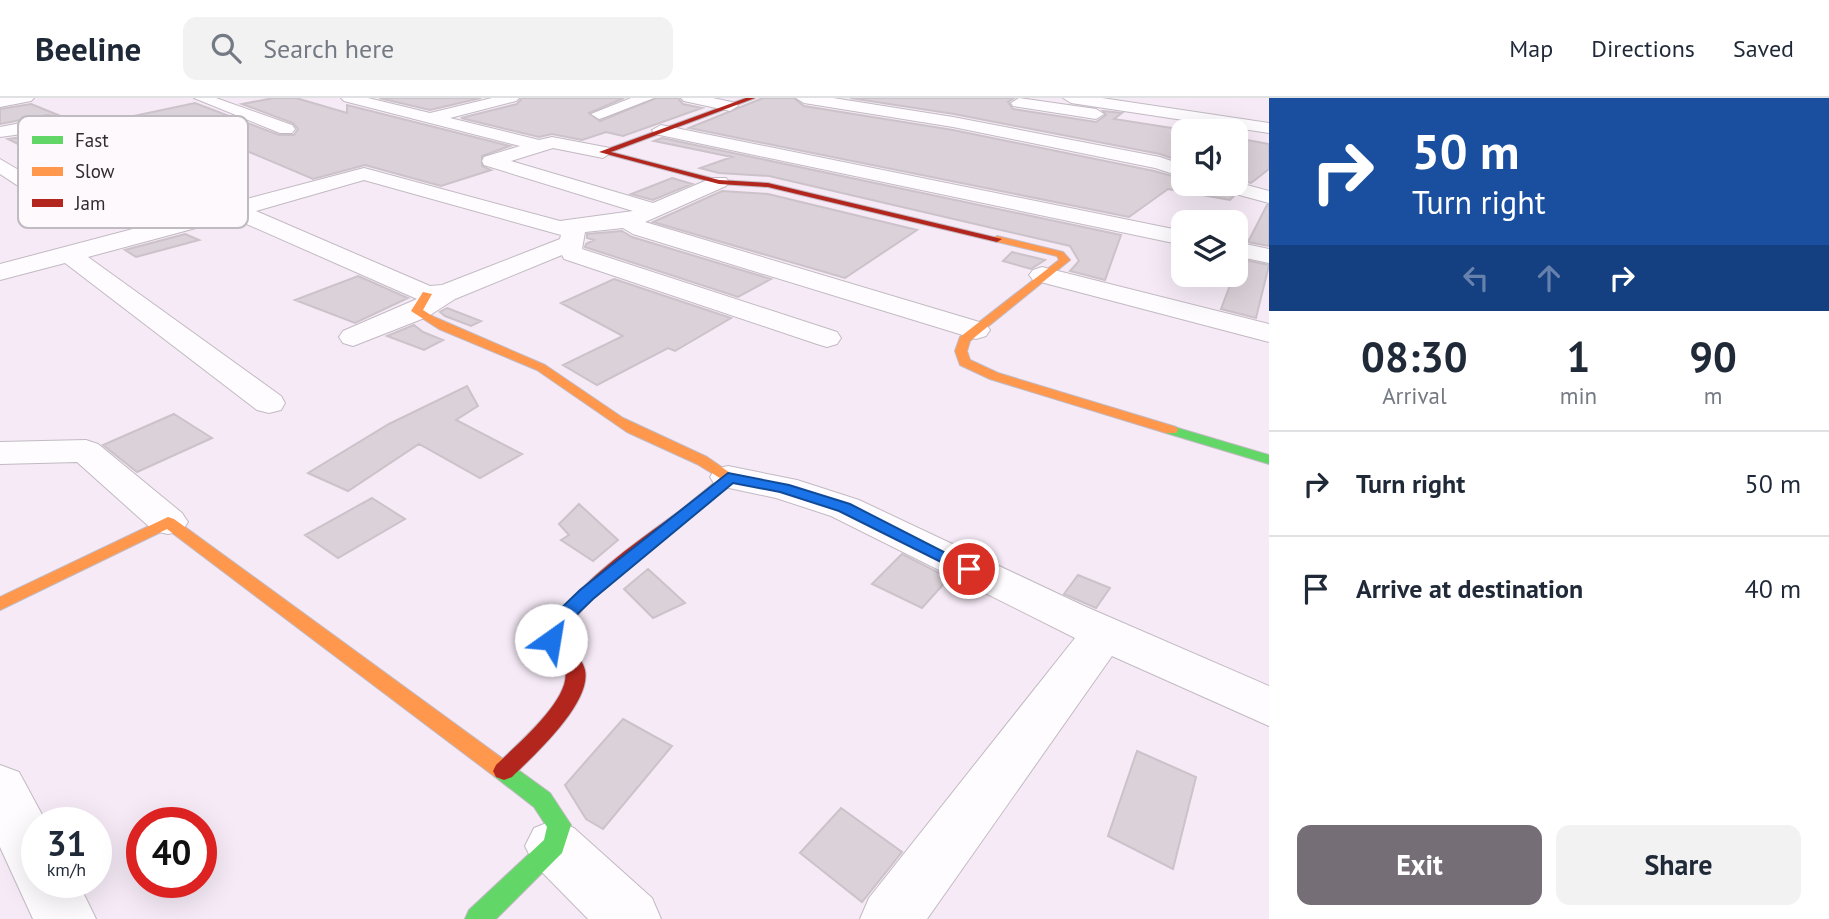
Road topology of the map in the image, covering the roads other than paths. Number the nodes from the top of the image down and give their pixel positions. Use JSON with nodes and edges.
{"nodes":[{"id":1,"x":26,"y":98,"type":"edge"},
{"id":2,"x":250,"y":98,"type":"edge"},
{"id":3,"x":349,"y":98,"type":"edge"},
{"id":4,"x":512,"y":98,"type":"edge"},
{"id":5,"x":646,"y":98,"type":"edge"},
{"id":6,"x":689,"y":98,"type":"edge"},
{"id":7,"x":752,"y":98,"type":"edge"},
{"id":8,"x":804,"y":98,"type":"edge"},
{"id":9,"x":1071,"y":98,"type":"edge"},
{"id":10,"x":210,"y":101,"type":"edge"},
{"id":11,"x":0,"y":102,"type":"edge"},
{"id":12,"x":1014,"y":104,"type":"edge"},
{"id":13,"x":730,"y":106,"type":"junction"},
{"id":14,"x":599,"y":114,"type":"dead end"},
{"id":15,"x":433,"y":118,"type":"junction"},
{"id":16,"x":1171,"y":126,"type":"edge"},
{"id":17,"x":979,"y":127,"type":"junction"},
{"id":18,"x":1269,"y":128,"type":"edge"},
{"id":19,"x":18,"y":129,"type":"edge"},
{"id":20,"x":286,"y":130,"type":"dead end"},
{"id":21,"x":661,"y":130,"type":"junction"},
{"id":22,"x":0,"y":132,"type":"edge"},
{"id":23,"x":1248,"y":139,"type":"edge"},
{"id":24,"x":1269,"y":143,"type":"edge"},
{"id":25,"x":537,"y":145,"type":"junction"},
{"id":26,"x":603,"y":152,"type":"junction"},
{"id":27,"x":0,"y":165,"type":"edge"},
{"id":28,"x":1171,"y":168,"type":"edge"},
{"id":29,"x":18,"y":177,"type":"edge"},
{"id":30,"x":719,"y":182,"type":"junction"},
{"id":31,"x":1248,"y":191,"type":"edge"},
{"id":32,"x":1269,"y":197,"type":"edge"},
{"id":33,"x":248,"y":206,"type":"edge"},
{"id":34,"x":652,"y":210,"type":"junction"},
{"id":35,"x":248,"y":216,"type":"edge"},
{"id":36,"x":627,"y":221,"type":"junction"},
{"id":37,"x":100,"y":228,"type":"edge"},
{"id":38,"x":168,"y":228,"type":"edge"},
{"id":39,"x":573,"y":236,"type":"junction"},
{"id":40,"x":1171,"y":236,"type":"edge"},
{"id":41,"x":121,"y":241,"type":"junction"},
{"id":42,"x":1248,"y":252,"type":"edge"},
{"id":43,"x":70,"y":255,"type":"junction"},
{"id":44,"x":1269,"y":256,"type":"edge"},
{"id":45,"x":0,"y":272,"type":"edge"},
{"id":46,"x":1042,"y":275,"type":"junction"},
{"id":47,"x":430,"y":299,"type":"junction"},
{"id":48,"x":976,"y":330,"type":"junction"},
{"id":49,"x":1269,"y":333,"type":"edge"},
{"id":50,"x":353,"y":337,"type":"dead end"},
{"id":51,"x":827,"y":338,"type":"dead end"},
{"id":52,"x":269,"y":402,"type":"dead end"},
{"id":53,"x":0,"y":453,"type":"edge"},
{"id":54,"x":1269,"y":460,"type":"edge"},
{"id":55,"x":728,"y":477,"type":"junction"},
{"id":56,"x":168,"y":522,"type":"junction"},
{"id":57,"x":0,"y":604,"type":"edge"},
{"id":58,"x":1104,"y":633,"type":"junction"},
{"id":59,"x":1269,"y":707,"type":"edge"},
{"id":60,"x":504,"y":771,"type":"junction"},
{"id":61,"x":0,"y":788,"type":"edge"},
{"id":62,"x":21,"y":831,"type":"edge"},
{"id":63,"x":554,"y":846,"type":"junction"},
{"id":64,"x":54,"y":898,"type":"edge"},
{"id":65,"x":65,"y":919,"type":"edge"},
{"id":66,"x":478,"y":919,"type":"edge"},
{"id":67,"x":630,"y":919,"type":"edge"},
{"id":68,"x":891,"y":919,"type":"edge"}],
"edges":[{"from":1,"to":11,"type":"street"},
{"from":2,"to":10,"type":"street"},
{"from":3,"to":15,"type":"street"},
{"from":4,"to":15,"type":"street"},
{"from":5,"to":14,"type":"street"},
{"from":6,"to":13,"type":"street"},
{"from":7,"to":13,"type":"street"},
{"from":8,"to":17,"type":"street"},
{"from":9,"to":18,"type":"street"},
{"from":10,"to":20,"type":"street"},
{"from":12,"to":16,"type":"street"},
{"from":12,"to":17,"type":"street"},
{"from":13,"to":21,"type":"street"},
{"from":15,"to":25,"type":"street"},
{"from":17,"to":28,"type":"street"},
{"from":19,"to":22,"type":"street"},
{"from":21,"to":26,"type":"street"},
{"from":21,"to":40,"type":"street"},
{"from":23,"to":24,"type":"street"},
{"from":25,"to":26,"type":"street"},
{"from":25,"to":34,"type":"street"},
{"from":26,"to":30,"type":"street"},
{"from":27,"to":29,"type":"street"},
{"from":30,"to":34,"type":"street"},
{"from":30,"to":46,"type":"street"},
{"from":31,"to":32,"type":"street"},
{"from":33,"to":39,"type":"street"},
{"from":34,"to":36,"type":"street"},
{"from":35,"to":47,"type":"street"},
{"from":36,"to":39,"type":"street"},
{"from":36,"to":48,"type":"street"},
{"from":37,"to":41,"type":"street"},
{"from":38,"to":41,"type":"street"},
{"from":39,"to":47,"type":"street"},
{"from":39,"to":51,"type":"street"},
{"from":41,"to":43,"type":"street"},
{"from":42,"to":44,"type":"street"},
{"from":43,"to":45,"type":"street"},
{"from":43,"to":52,"type":"street"},
{"from":46,"to":48,"type":"street"},
{"from":46,"to":49,"type":"street"},
{"from":47,"to":50,"type":"street"},
{"from":47,"to":55,"type":"street"},
{"from":48,"to":54,"type":"street"},
{"from":53,"to":56,"type":"street"},
{"from":55,"to":58,"type":"street"},
{"from":55,"to":60,"type":"street"},
{"from":56,"to":57,"type":"street"},
{"from":56,"to":60,"type":"street"},
{"from":58,"to":59,"type":"street"},
{"from":58,"to":68,"type":"street"},
{"from":60,"to":63,"type":"street"},
{"from":61,"to":62,"type":"street"},
{"from":63,"to":66,"type":"street"},
{"from":63,"to":67,"type":"street"},
{"from":64,"to":65,"type":"street"}]}
